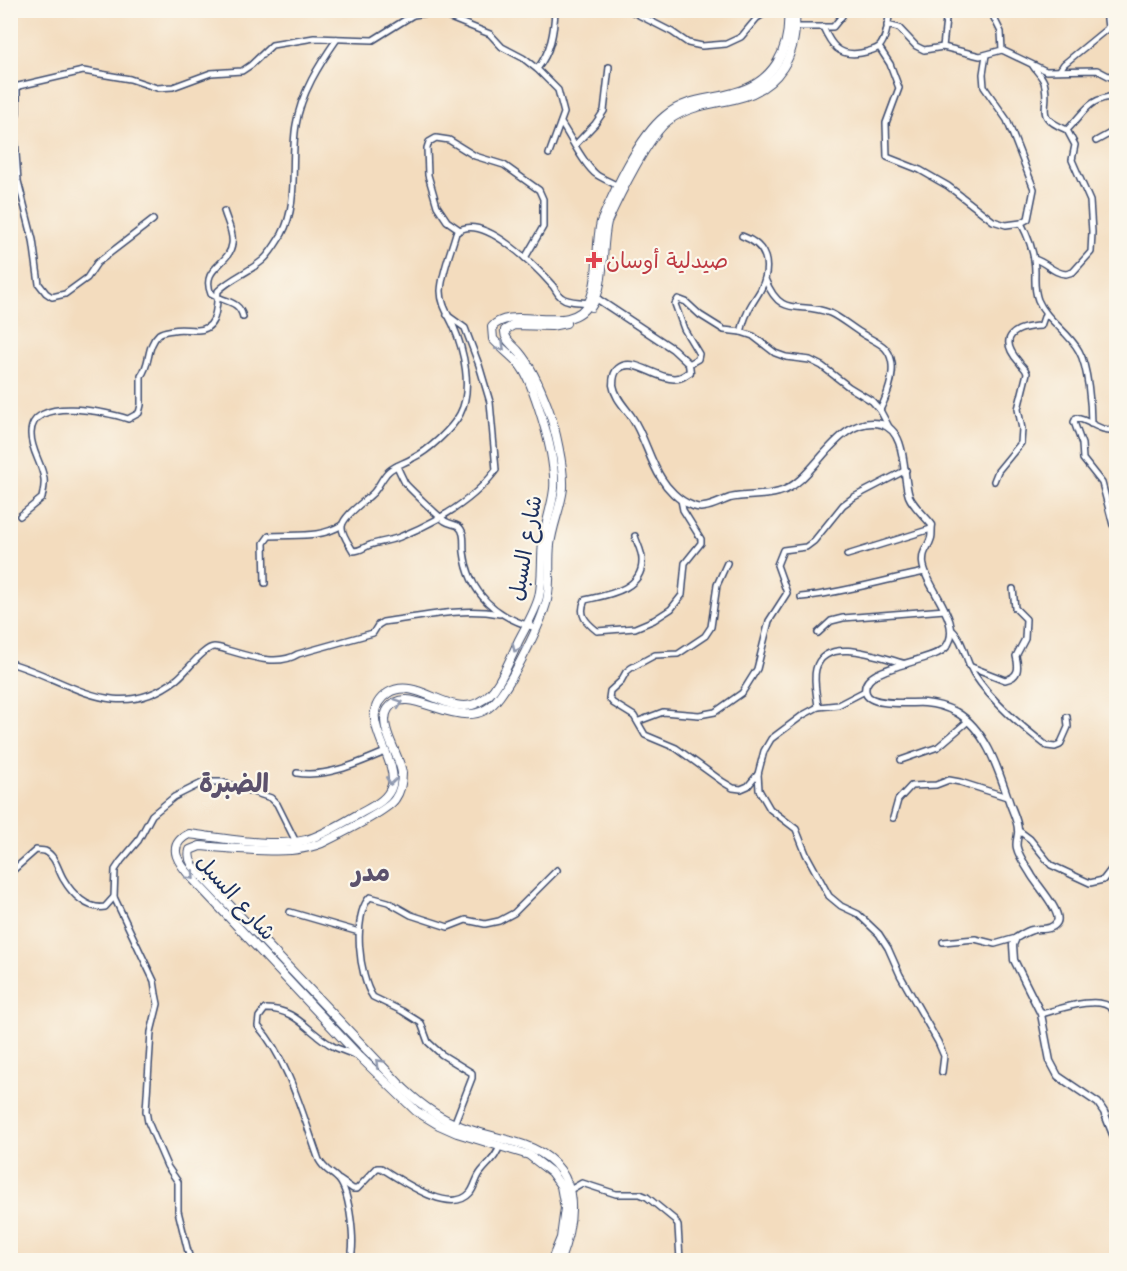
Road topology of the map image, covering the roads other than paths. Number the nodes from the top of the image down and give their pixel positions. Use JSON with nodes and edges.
{"nodes":[{"id":1,"x":555,"y":10,"type":"edge"},
{"id":2,"x":629,"y":10,"type":"edge"},
{"id":3,"x":843,"y":10,"type":"edge"},
{"id":4,"x":890,"y":10,"type":"edge"},
{"id":5,"x":947,"y":10,"type":"edge"},
{"id":6,"x":990,"y":10,"type":"edge"},
{"id":7,"x":1106,"y":10,"type":"edge"},
{"id":8,"x":441,"y":11,"type":"edge"},
{"id":9,"x":791,"y":11,"type":"edge"},
{"id":10,"x":414,"y":13,"type":"edge"},
{"id":11,"x":887,"y":25,"type":"junction"},
{"id":12,"x":796,"y":27,"type":"junction"},
{"id":13,"x":823,"y":27,"type":"junction"},
{"id":14,"x":1116,"y":27,"type":"edge"},
{"id":15,"x":1108,"y":28,"type":"junction"},
{"id":16,"x":337,"y":39,"type":"junction"},
{"id":17,"x":879,"y":47,"type":"junction"},
{"id":18,"x":943,"y":47,"type":"junction"},
{"id":19,"x":1002,"y":50,"type":"junction"},
{"id":20,"x":987,"y":55,"type":"junction"},
{"id":21,"x":1033,"y":66,"type":"junction"},
{"id":22,"x":609,"y":67,"type":"dead end"},
{"id":23,"x":537,"y":69,"type":"junction"},
{"id":24,"x":1060,"y":70,"type":"junction"},
{"id":25,"x":1116,"y":80,"type":"edge"},
{"id":26,"x":14,"y":87,"type":"edge"},
{"id":27,"x":1116,"y":96,"type":"edge"},
{"id":28,"x":561,"y":123,"type":"junction"},
{"id":29,"x":1067,"y":130,"type":"junction"},
{"id":30,"x":1116,"y":130,"type":"edge"},
{"id":31,"x":1096,"y":141,"type":"dead end"},
{"id":32,"x":576,"y":144,"type":"junction"},
{"id":33,"x":549,"y":154,"type":"dead end"},
{"id":34,"x":618,"y":186,"type":"junction"},
{"id":35,"x":224,"y":211,"type":"dead end"},
{"id":36,"x":153,"y":220,"type":"dead end"},
{"id":37,"x":1021,"y":223,"type":"junction"},
{"id":38,"x":460,"y":230,"type":"junction"},
{"id":39,"x":742,"y":236,"type":"dead end"},
{"id":40,"x":525,"y":258,"type":"junction"},
{"id":41,"x":1034,"y":259,"type":"junction"},
{"id":42,"x":765,"y":279,"type":"junction"},
{"id":43,"x":217,"y":297,"type":"junction"},
{"id":44,"x":593,"y":302,"type":"junction"},
{"id":45,"x":1045,"y":314,"type":"junction"},
{"id":46,"x":447,"y":315,"type":"junction"},
{"id":47,"x":243,"y":317,"type":"dead end"},
{"id":48,"x":741,"y":332,"type":"junction"},
{"id":49,"x":689,"y":364,"type":"junction"},
{"id":50,"x":880,"y":410,"type":"junction"},
{"id":51,"x":1091,"y":424,"type":"junction"},
{"id":52,"x":889,"y":427,"type":"junction"},
{"id":53,"x":1116,"y":430,"type":"edge"},
{"id":54,"x":397,"y":466,"type":"junction"},
{"id":55,"x":906,"y":470,"type":"junction"},
{"id":56,"x":994,"y":481,"type":"dead end"},
{"id":57,"x":681,"y":500,"type":"junction"},
{"id":58,"x":20,"y":516,"type":"dead end"},
{"id":59,"x":440,"y":516,"type":"junction"},
{"id":60,"x":342,"y":525,"type":"junction"},
{"id":61,"x":1116,"y":526,"type":"edge"},
{"id":62,"x":931,"y":529,"type":"junction"},
{"id":63,"x":635,"y":536,"type":"dead end"},
{"id":64,"x":847,"y":555,"type":"dead end"},
{"id":65,"x":727,"y":563,"type":"dead end"},
{"id":66,"x":925,"y":572,"type":"junction"},
{"id":67,"x":265,"y":583,"type":"dead end"},
{"id":68,"x":1013,"y":589,"type":"dead end"},
{"id":69,"x":801,"y":597,"type":"dead end"},
{"id":70,"x":945,"y":610,"type":"junction"},
{"id":71,"x":500,"y":614,"type":"junction"},
{"id":72,"x":526,"y":626,"type":"junction"},
{"id":73,"x":536,"y":628,"type":"junction"},
{"id":74,"x":951,"y":629,"type":"junction"},
{"id":75,"x":818,"y":633,"type":"dead end"},
{"id":76,"x":10,"y":663,"type":"edge"},
{"id":77,"x":906,"y":664,"type":"junction"},
{"id":78,"x":969,"y":666,"type":"junction"},
{"id":79,"x":865,"y":691,"type":"junction"},
{"id":80,"x":818,"y":707,"type":"junction"},
{"id":81,"x":1067,"y":717,"type":"dead end"},
{"id":82,"x":639,"y":721,"type":"junction"},
{"id":83,"x":967,"y":722,"type":"junction"},
{"id":84,"x":385,"y":752,"type":"junction"},
{"id":85,"x":901,"y":760,"type":"dead end"},
{"id":86,"x":297,"y":773,"type":"dead end"},
{"id":87,"x":758,"y":774,"type":"junction"},
{"id":88,"x":1008,"y":797,"type":"junction"},
{"id":89,"x":893,"y":818,"type":"dead end"},
{"id":90,"x":1018,"y":830,"type":"junction"},
{"id":91,"x":297,"y":845,"type":"junction"},
{"id":92,"x":1116,"y":863,"type":"edge"},
{"id":93,"x":556,"y":870,"type":"dead end"},
{"id":94,"x":10,"y":873,"type":"edge"},
{"id":95,"x":114,"y":897,"type":"junction"},
{"id":96,"x":290,"y":912,"type":"dead end"},
{"id":97,"x":359,"y":932,"type":"junction"},
{"id":98,"x":1016,"y":938,"type":"junction"},
{"id":99,"x":943,"y":942,"type":"dead end"},
{"id":100,"x":1041,"y":1014,"type":"junction"},
{"id":101,"x":1116,"y":1018,"type":"edge"},
{"id":102,"x":359,"y":1056,"type":"junction"},
{"id":103,"x":942,"y":1072,"type":"dead end"},
{"id":104,"x":453,"y":1128,"type":"junction"},
{"id":105,"x":1116,"y":1142,"type":"edge"},
{"id":106,"x":500,"y":1145,"type":"junction"},
{"id":107,"x":339,"y":1180,"type":"junction"},
{"id":108,"x":570,"y":1190,"type":"junction"},
{"id":109,"x":190,"y":1260,"type":"edge"},
{"id":110,"x":350,"y":1260,"type":"edge"},
{"id":111,"x":552,"y":1260,"type":"edge"},
{"id":112,"x":560,"y":1260,"type":"edge"},
{"id":113,"x":680,"y":1260,"type":"edge"}],
"edges":[{"from":1,"to":23,"type":"street"},
{"from":2,"to":9,"type":"street"},
{"from":3,"to":13,"type":"street"},
{"from":4,"to":11,"type":"street"},
{"from":5,"to":18,"type":"street"},
{"from":6,"to":19,"type":"street"},
{"from":7,"to":15,"type":"street"},
{"from":8,"to":10,"type":"street"},
{"from":8,"to":23,"type":"street"},
{"from":9,"to":12,"type":"main road"},
{"from":9,"to":34,"type":"main road"},
{"from":10,"to":16,"type":"street"},
{"from":11,"to":17,"type":"street"},
{"from":11,"to":18,"type":"street"},
{"from":12,"to":13,"type":"street"},
{"from":12,"to":44,"type":"main road"},
{"from":13,"to":17,"type":"street"},
{"from":14,"to":15,"type":"street"},
{"from":15,"to":24,"type":"street"},
{"from":16,"to":26,"type":"street"},
{"from":16,"to":43,"type":"street"},
{"from":17,"to":37,"type":"street"},
{"from":18,"to":20,"type":"street"},
{"from":19,"to":20,"type":"street"},
{"from":19,"to":21,"type":"street"},
{"from":20,"to":37,"type":"street"},
{"from":21,"to":24,"type":"street"},
{"from":21,"to":29,"type":"street"},
{"from":22,"to":32,"type":"street"},
{"from":23,"to":28,"type":"street"},
{"from":24,"to":25,"type":"street"},
{"from":26,"to":36,"type":"street"},
{"from":27,"to":29,"type":"street"},
{"from":28,"to":32,"type":"street"},
{"from":28,"to":33,"type":"street"},
{"from":29,"to":41,"type":"street"},
{"from":30,"to":31,"type":"street"},
{"from":32,"to":34,"type":"street"},
{"from":34,"to":44,"type":"main road"},
{"from":35,"to":43,"type":"street"},
{"from":37,"to":41,"type":"street"},
{"from":38,"to":40,"type":"street"},
{"from":38,"to":40,"type":"street"},
{"from":38,"to":46,"type":"street"},
{"from":39,"to":42,"type":"street"},
{"from":40,"to":44,"type":"street"},
{"from":41,"to":45,"type":"street"},
{"from":42,"to":48,"type":"street"},
{"from":42,"to":50,"type":"street"},
{"from":43,"to":47,"type":"street"},
{"from":43,"to":58,"type":"street"},
{"from":44,"to":49,"type":"street"},
{"from":44,"to":72,"type":"main road","name":"شارع السبل","one_way":true},
{"from":44,"to":73,"type":"main road","name":"شارع السبل"},
{"from":45,"to":51,"type":"street"},
{"from":45,"to":56,"type":"street"},
{"from":46,"to":54,"type":"street"},
{"from":46,"to":59,"type":"street"},
{"from":48,"to":49,"type":"street"},
{"from":48,"to":50,"type":"street"},
{"from":49,"to":57,"type":"street"},
{"from":50,"to":52,"type":"street"},
{"from":51,"to":53,"type":"street"},
{"from":51,"to":61,"type":"street"},
{"from":52,"to":55,"type":"street"},
{"from":52,"to":57,"type":"street"},
{"from":54,"to":59,"type":"street"},
{"from":54,"to":60,"type":"street"},
{"from":55,"to":62,"type":"street"},
{"from":55,"to":82,"type":"street"},
{"from":57,"to":63,"type":"street"},
{"from":59,"to":60,"type":"street"},
{"from":59,"to":71,"type":"street"},
{"from":60,"to":67,"type":"street"},
{"from":62,"to":64,"type":"street"},
{"from":62,"to":66,"type":"street"},
{"from":65,"to":82,"type":"street"},
{"from":66,"to":69,"type":"street"},
{"from":66,"to":70,"type":"street"},
{"from":68,"to":78,"type":"street"},
{"from":70,"to":74,"type":"street"},
{"from":70,"to":75,"type":"street"},
{"from":71,"to":72,"type":"street"},
{"from":71,"to":76,"type":"street"},
{"from":72,"to":73,"type":"street"},
{"from":72,"to":84,"type":"main road","name":"شارع السبل","one_way":true},
{"from":91,"to":73,"type":"main road","name":"شارع السبل","one_way":true},
{"from":74,"to":77,"type":"street"},
{"from":74,"to":78,"type":"street"},
{"from":77,"to":79,"type":"street"},
{"from":77,"to":80,"type":"street"},
{"from":78,"to":81,"type":"street"},
{"from":79,"to":80,"type":"street"},
{"from":79,"to":83,"type":"street"},
{"from":80,"to":87,"type":"street"},
{"from":82,"to":87,"type":"street"},
{"from":83,"to":85,"type":"street"},
{"from":83,"to":88,"type":"street"},
{"from":84,"to":86,"type":"street"},
{"from":84,"to":91,"type":"main road","name":"شارع السبل","one_way":true},
{"from":87,"to":103,"type":"street"},
{"from":88,"to":89,"type":"street"},
{"from":88,"to":90,"type":"street"},
{"from":90,"to":92,"type":"street"},
{"from":90,"to":98,"type":"street"},
{"from":91,"to":95,"type":"street"},
{"from":91,"to":102,"type":"main road","name":"شارع السبل","one_way":true},
{"from":104,"to":91,"type":"main road","name":"شارع السبل","one_way":true},
{"from":93,"to":97,"type":"street"},
{"from":94,"to":95,"type":"street"},
{"from":95,"to":109,"type":"street"},
{"from":96,"to":97,"type":"street"},
{"from":97,"to":104,"type":"street"},
{"from":98,"to":99,"type":"street"},
{"from":98,"to":100,"type":"street"},
{"from":100,"to":101,"type":"street"},
{"from":100,"to":105,"type":"street"},
{"from":102,"to":104,"type":"main road","name":"شارع السبل"},
{"from":102,"to":107,"type":"street"},
{"from":104,"to":106,"type":"main road","name":"شارع السبل"},
{"from":104,"to":108,"type":"main road","name":"شارع السبل"},
{"from":106,"to":107,"type":"street"},
{"from":106,"to":111,"type":"main road","name":"شارع السبل"},
{"from":107,"to":110,"type":"street"},
{"from":108,"to":112,"type":"main road","name":"شارع السبل"},
{"from":108,"to":113,"type":"street"}]}
